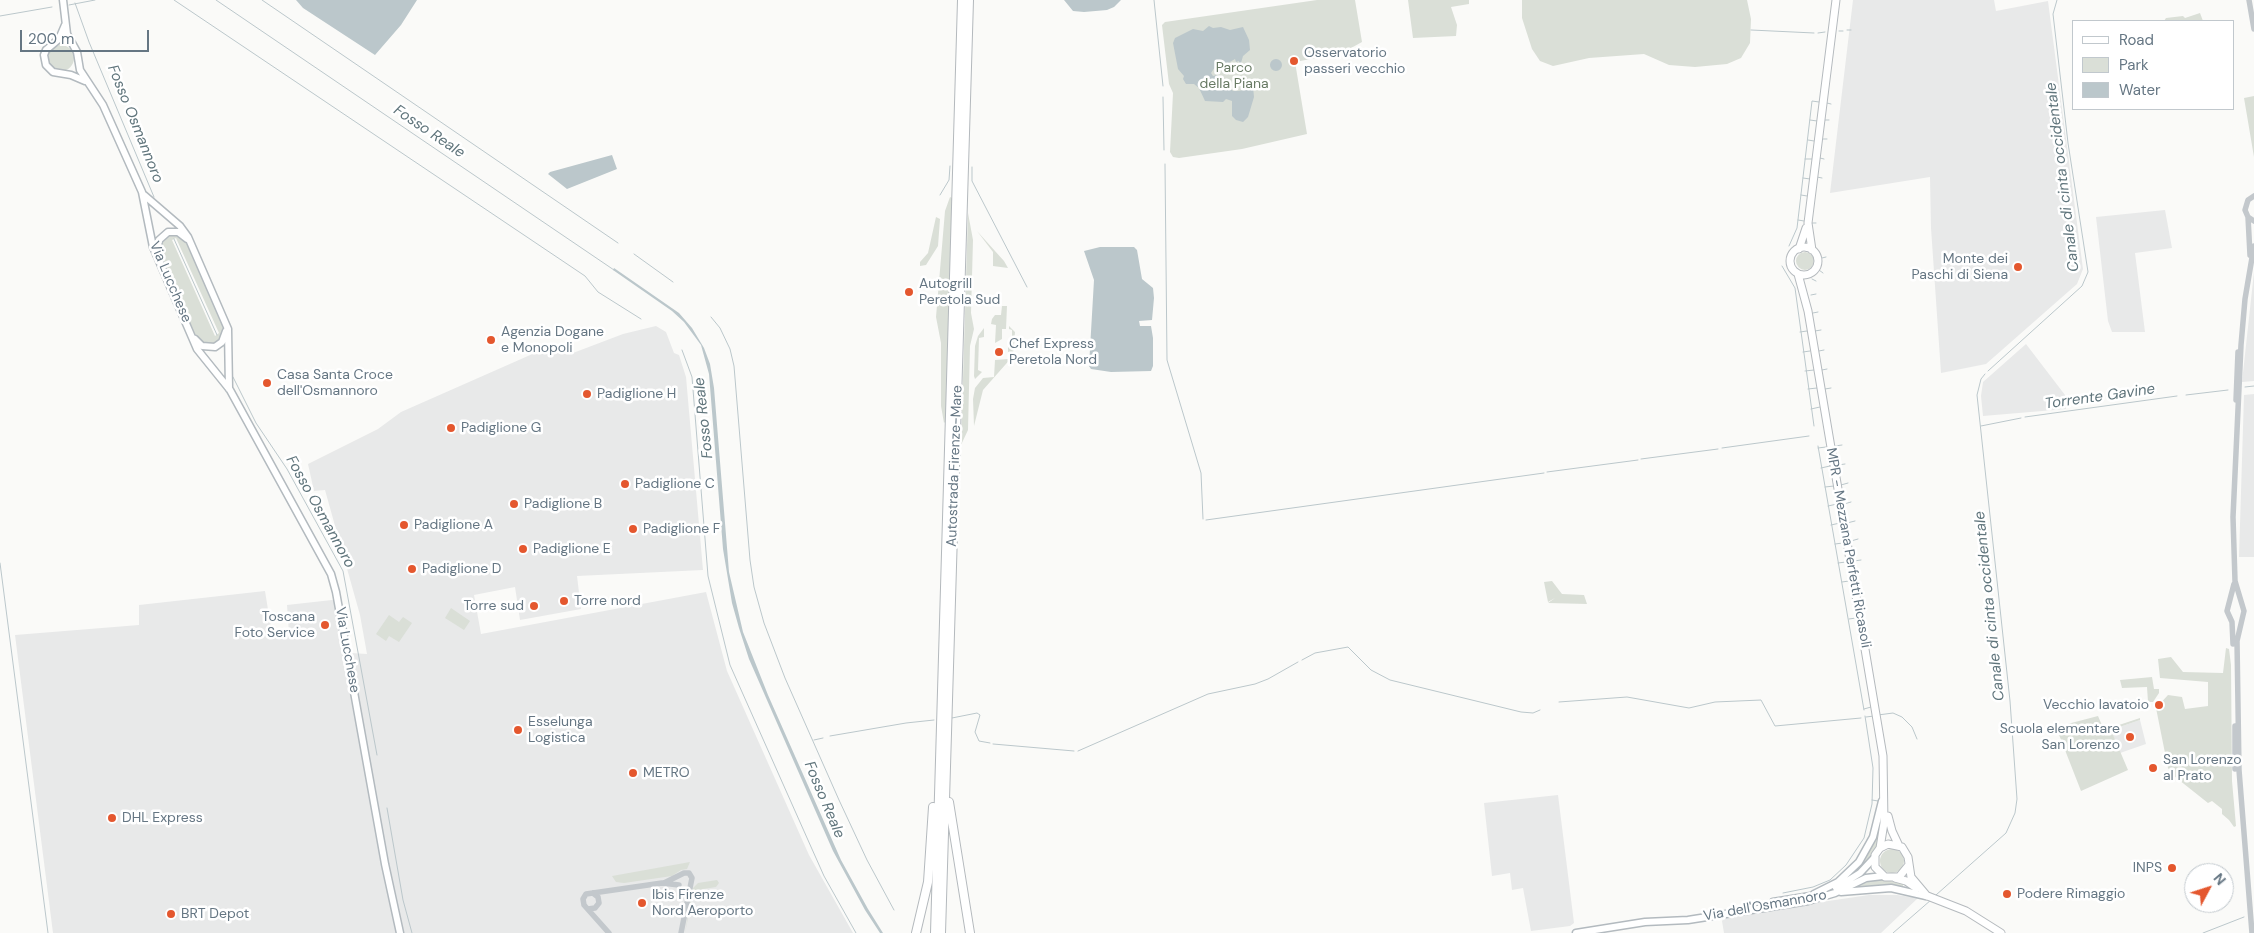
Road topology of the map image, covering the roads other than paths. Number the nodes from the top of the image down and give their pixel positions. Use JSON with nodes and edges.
{"nodes":[{"id":1,"x":63,"y":0,"type":"edge"},
{"id":2,"x":962,"y":0,"type":"edge"},
{"id":3,"x":969,"y":0,"type":"edge"},
{"id":4,"x":1836,"y":0,"type":"edge"},
{"id":5,"x":2249,"y":0,"type":"edge"},
{"id":6,"x":66,"y":22,"type":"junction"},
{"id":7,"x":2254,"y":29,"type":"edge"},
{"id":8,"x":57,"y":41,"type":"junction"},
{"id":9,"x":72,"y":44,"type":"junction"},
{"id":10,"x":77,"y":61,"type":"junction"},
{"id":11,"x":64,"y":74,"type":"junction"},
{"id":12,"x":90,"y":86,"type":"junction"},
{"id":13,"x":142,"y":192,"type":"junction"},
{"id":14,"x":2254,"y":196,"type":"edge"},
{"id":15,"x":2248,"y":217,"type":"junction"},
{"id":16,"x":2254,"y":221,"type":"edge"},
{"id":17,"x":1808,"y":223,"type":"junction"},
{"id":18,"x":2254,"y":246,"type":"edge"},
{"id":19,"x":193,"y":248,"type":"junction"},
{"id":20,"x":1799,"y":249,"type":"junction"},
{"id":21,"x":1812,"y":250,"type":"junction"},
{"id":22,"x":159,"y":260,"type":"junction"},
{"id":23,"x":2250,"y":262,"type":"junction"},
{"id":24,"x":1812,"y":272,"type":"junction"},
{"id":25,"x":1798,"y":274,"type":"junction"},
{"id":26,"x":1806,"y":301,"type":"junction"},
{"id":27,"x":225,"y":322,"type":"junction"},
{"id":28,"x":189,"y":329,"type":"junction"},
{"id":29,"x":230,"y":390,"type":"junction"},
{"id":30,"x":2235,"y":581,"type":"junction"},
{"id":31,"x":2230,"y":605,"type":"junction"},
{"id":32,"x":2240,"y":605,"type":"junction"},
{"id":33,"x":2242,"y":616,"type":"junction"},
{"id":34,"x":2229,"y":617,"type":"junction"},
{"id":35,"x":944,"y":713,"type":"junction"},
{"id":36,"x":1885,"y":792,"type":"junction"},
{"id":37,"x":1899,"y":846,"type":"junction"},
{"id":38,"x":1880,"y":848,"type":"junction"},
{"id":39,"x":1874,"y":858,"type":"junction"},
{"id":40,"x":1908,"y":866,"type":"junction"},
{"id":41,"x":680,"y":875,"type":"junction"},
{"id":42,"x":1883,"y":876,"type":"junction"},
{"id":43,"x":1894,"y":878,"type":"junction"},
{"id":44,"x":662,"y":883,"type":"junction"},
{"id":45,"x":680,"y":885,"type":"junction"},
{"id":46,"x":690,"y":886,"type":"junction"},
{"id":47,"x":621,"y":889,"type":"junction"},
{"id":48,"x":593,"y":893,"type":"junction"},
{"id":49,"x":1835,"y":893,"type":"junction"},
{"id":50,"x":1927,"y":896,"type":"junction"},
{"id":51,"x":1796,"y":898,"type":"junction"},
{"id":52,"x":599,"y":902,"type":"junction"},
{"id":53,"x":2248,"y":903,"type":"junction"},
{"id":54,"x":586,"y":908,"type":"junction"},
{"id":55,"x":1674,"y":920,"type":"junction"},
{"id":56,"x":1659,"y":922,"type":"junction"},
{"id":57,"x":400,"y":933,"type":"edge"},
{"id":58,"x":609,"y":933,"type":"edge"},
{"id":59,"x":681,"y":933,"type":"edge"},
{"id":60,"x":916,"y":933,"type":"edge"},
{"id":61,"x":934,"y":933,"type":"edge"},
{"id":62,"x":941,"y":933,"type":"edge"},
{"id":63,"x":970,"y":933,"type":"edge"},
{"id":64,"x":1577,"y":933,"type":"edge"},
{"id":65,"x":1593,"y":933,"type":"edge"},
{"id":66,"x":2001,"y":933,"type":"edge"},
{"id":67,"x":2250,"y":933,"type":"edge"}],
"edges":[{"from":1,"to":6,"type":"main road","name":"Via Lucchese"},
{"from":2,"to":35,"type":"highway","name":"Autostrada Firenze-Mare"},
{"from":3,"to":35,"type":"highway","name":"Autostrada Firenze-Mare"},
{"from":4,"to":17,"type":"main road"},
{"from":5,"to":7,"type":"street"},
{"from":6,"to":8,"type":"main road"},
{"from":6,"to":9,"type":"main road","name":"Via Lucchese"},
{"from":8,"to":9,"type":"main road"},
{"from":8,"to":11,"type":"main road"},
{"from":9,"to":10,"type":"main road","name":"Via Lucchese"},
{"from":10,"to":11,"type":"main road"},
{"from":10,"to":12,"type":"main road","name":"Via Lucchese"},
{"from":11,"to":12,"type":"main road"},
{"from":12,"to":13,"type":"main road","name":"Via Lucchese"},
{"from":13,"to":19,"type":"main road","name":"Via Lucchese"},
{"from":13,"to":22,"type":"main road","name":"Via Lucchese"},
{"from":14,"to":15,"type":"street"},
{"from":15,"to":16,"type":"street"},
{"from":15,"to":23,"type":"street"},
{"from":17,"to":20,"type":"main road"},
{"from":17,"to":21,"type":"main road"},
{"from":18,"to":23,"type":"street"},
{"from":19,"to":22,"type":"main road"},
{"from":19,"to":27,"type":"main road","name":"Via Lucchese"},
{"from":20,"to":21,"type":"main road"},
{"from":20,"to":25,"type":"main road"},
{"from":21,"to":24,"type":"main road"},
{"from":22,"to":28,"type":"main road","name":"Via Lucchese"},
{"from":23,"to":30,"type":"street"},
{"from":24,"to":25,"type":"main road"},
{"from":24,"to":26,"type":"main road","name":"MPR - Mezzana Perfetti Ricasoli"},
{"from":25,"to":26,"type":"main road","name":"MPR - Mezzana Perfetti Ricasoli"},
{"from":26,"to":36,"type":"main road","name":"MPR - Mezzana Perfetti Ricasoli"},
{"from":27,"to":28,"type":"main road"},
{"from":27,"to":29,"type":"main road","name":"Via Lucchese"},
{"from":28,"to":29,"type":"main road","name":"Via Lucchese"},
{"from":29,"to":57,"type":"main road","name":"Via Lucchese"},
{"from":30,"to":31,"type":"street"},
{"from":30,"to":32,"type":"street"},
{"from":31,"to":32,"type":"street"},
{"from":31,"to":34,"type":"street"},
{"from":32,"to":33,"type":"street"},
{"from":33,"to":34,"type":"street"},
{"from":33,"to":53,"type":"street"},
{"from":34,"to":53,"type":"street"},
{"from":35,"to":60,"type":"highway"},
{"from":35,"to":61,"type":"highway","name":"Autostrada Firenze-Mare"},
{"from":35,"to":62,"type":"highway","name":"Autostrada Firenze-Mare"},
{"from":35,"to":63,"type":"highway"},
{"from":36,"to":37,"type":"main road","name":"MPR - Mezzana Perfetti Ricasoli"},
{"from":36,"to":38,"type":"main road","name":"MPR - Mezzana Perfetti Ricasoli"},
{"from":36,"to":51,"type":"main road"},
{"from":37,"to":38,"type":"main road"},
{"from":37,"to":40,"type":"main road"},
{"from":38,"to":39,"type":"main road","name":"Via dell'Osmannoro"},
{"from":39,"to":42,"type":"main road"},
{"from":39,"to":51,"type":"main road","name":"Via dell'Osmannoro"},
{"from":40,"to":43,"type":"main road"},
{"from":40,"to":50,"type":"main road"},
{"from":41,"to":44,"type":"street"},
{"from":41,"to":45,"type":"street"},
{"from":41,"to":46,"type":"street"},
{"from":42,"to":43,"type":"main road","name":"Via dell'Osmannoro"},
{"from":42,"to":49,"type":"main road","name":"Via dell'Osmannoro"},
{"from":43,"to":50,"type":"main road","name":"Via dell'Osmannoro"},
{"from":44,"to":45,"type":"street"},
{"from":44,"to":47,"type":"street"},
{"from":45,"to":46,"type":"street"},
{"from":46,"to":59,"type":"street"},
{"from":47,"to":48,"type":"street"},
{"from":47,"to":52,"type":"street"},
{"from":48,"to":52,"type":"street"},
{"from":48,"to":54,"type":"street"},
{"from":49,"to":50,"type":"main road"},
{"from":49,"to":55,"type":"main road","name":"Via dell'Osmannoro"},
{"from":50,"to":66,"type":"main road","name":"Via dell'Osmannoro"},
{"from":51,"to":55,"type":"main road","name":"Via dell'Osmannoro"},
{"from":52,"to":54,"type":"street"},
{"from":53,"to":67,"type":"street"},
{"from":54,"to":58,"type":"street"},
{"from":55,"to":56,"type":"main road","name":"Via dell'Osmannoro"},
{"from":56,"to":64,"type":"main road","name":"Via dell'Osmannoro"},
{"from":56,"to":65,"type":"main road","name":"Via dell'Osmannoro"}]}
